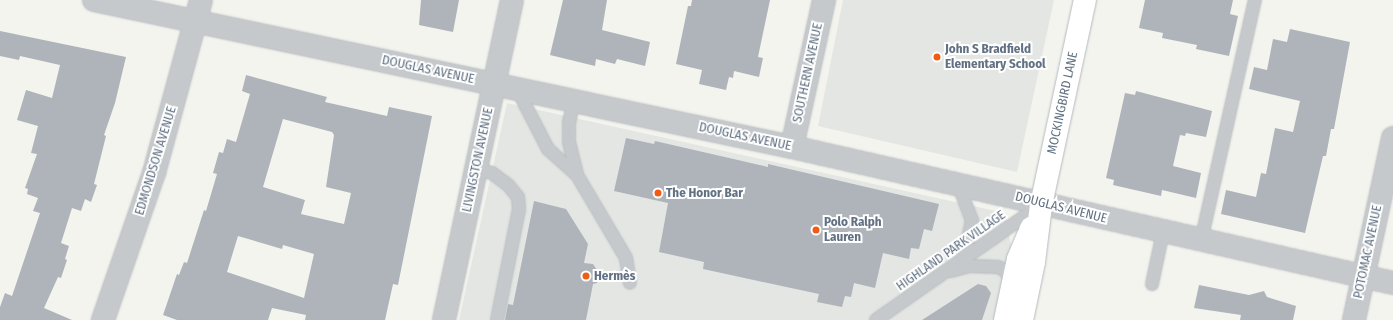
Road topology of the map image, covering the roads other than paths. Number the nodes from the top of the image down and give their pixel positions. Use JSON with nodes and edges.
{"nodes":[{"id":1,"x":94,"y":0,"type":"edge"},
{"id":2,"x":201,"y":0,"type":"edge"},
{"id":3,"x":512,"y":0,"type":"edge"},
{"id":4,"x":824,"y":0,"type":"edge"},
{"id":5,"x":1085,"y":0,"type":"edge"},
{"id":6,"x":1255,"y":0,"type":"edge"},
{"id":7,"x":196,"y":22,"type":"junction"},
{"id":8,"x":494,"y":84,"type":"junction"},
{"id":9,"x":517,"y":89,"type":"junction"},
{"id":10,"x":574,"y":101,"type":"junction"},
{"id":11,"x":1393,"y":138,"type":"edge"},
{"id":12,"x":792,"y":147,"type":"junction"},
{"id":13,"x":476,"y":169,"type":"junction"},
{"id":14,"x":577,"y":175,"type":"junction"},
{"id":15,"x":958,"y":184,"type":"junction"},
{"id":16,"x":1041,"y":205,"type":"junction"},
{"id":17,"x":1163,"y":232,"type":"junction"},
{"id":18,"x":1201,"y":241,"type":"junction"},
{"id":19,"x":964,"y":258,"type":"junction"},
{"id":20,"x":944,"y":272,"type":"junction"},
{"id":21,"x":1363,"y":277,"type":"junction"},
{"id":22,"x":1013,"y":281,"type":"junction"},
{"id":23,"x":630,"y":283,"type":"dead end"},
{"id":24,"x":1393,"y":283,"type":"edge"},
{"id":25,"x":1152,"y":284,"type":"dead end"},
{"id":26,"x":103,"y":320,"type":"edge"},
{"id":27,"x":444,"y":320,"type":"edge"},
{"id":28,"x":497,"y":320,"type":"edge"},
{"id":29,"x":876,"y":320,"type":"edge"},
{"id":30,"x":1005,"y":320,"type":"edge"},
{"id":31,"x":1022,"y":320,"type":"edge"},
{"id":32,"x":1354,"y":320,"type":"edge"}],
"edges":[{"from":1,"to":7,"type":"street","name":"DOUGLAS AVENUE"},
{"from":2,"to":7,"type":"street","name":"EDMONDSON AVENUE"},
{"from":3,"to":8,"type":"street","name":"LIVINGSTON AVENUE"},
{"from":4,"to":12,"type":"street","name":"SOUTHERN AVENUE"},
{"from":5,"to":16,"type":"main road","name":"MOCKINGBIRD LANE"},
{"from":6,"to":18,"type":"lane"},
{"from":7,"to":8,"type":"street","name":"DOUGLAS AVENUE"},
{"from":7,"to":26,"type":"street","name":"EDMONDSON AVENUE"},
{"from":8,"to":9,"type":"street","name":"DOUGLAS AVENUE"},
{"from":8,"to":13,"type":"street","name":"LIVINGSTON AVENUE"},
{"from":9,"to":10,"type":"street","name":"DOUGLAS AVENUE"},
{"from":9,"to":14,"type":"lane"},
{"from":10,"to":12,"type":"street","name":"DOUGLAS AVENUE"},
{"from":10,"to":14,"type":"lane"},
{"from":11,"to":21,"type":"street","name":"POTOMAC AVENUE"},
{"from":12,"to":15,"type":"street","name":"DOUGLAS AVENUE"},
{"from":13,"to":27,"type":"street","name":"LIVINGSTON AVENUE"},
{"from":13,"to":28,"type":"lane"},
{"from":14,"to":23,"type":"lane"},
{"from":15,"to":16,"type":"street","name":"DOUGLAS AVENUE"},
{"from":15,"to":19,"type":"lane"},
{"from":16,"to":17,"type":"street","name":"DOUGLAS AVENUE"},
{"from":16,"to":19,"type":"lane","name":"HIGHLAND PARK VILLAGE"},
{"from":16,"to":22,"type":"main road","name":"MOCKINGBIRD LANE"},
{"from":16,"to":31,"type":"main road","name":"MOCKINGBIRD LANE"},
{"from":17,"to":18,"type":"street","name":"DOUGLAS AVENUE"},
{"from":17,"to":25,"type":"lane"},
{"from":18,"to":21,"type":"street","name":"DOUGLAS AVENUE"},
{"from":19,"to":20,"type":"lane","name":"HIGHLAND PARK VILLAGE"},
{"from":20,"to":22,"type":"lane"},
{"from":20,"to":29,"type":"lane","name":"HIGHLAND PARK VILLAGE"},
{"from":21,"to":24,"type":"street","name":"DOUGLAS AVENUE"},
{"from":21,"to":32,"type":"street","name":"POTOMAC AVENUE"},
{"from":22,"to":30,"type":"main road","name":"MOCKINGBIRD LANE"}]}
